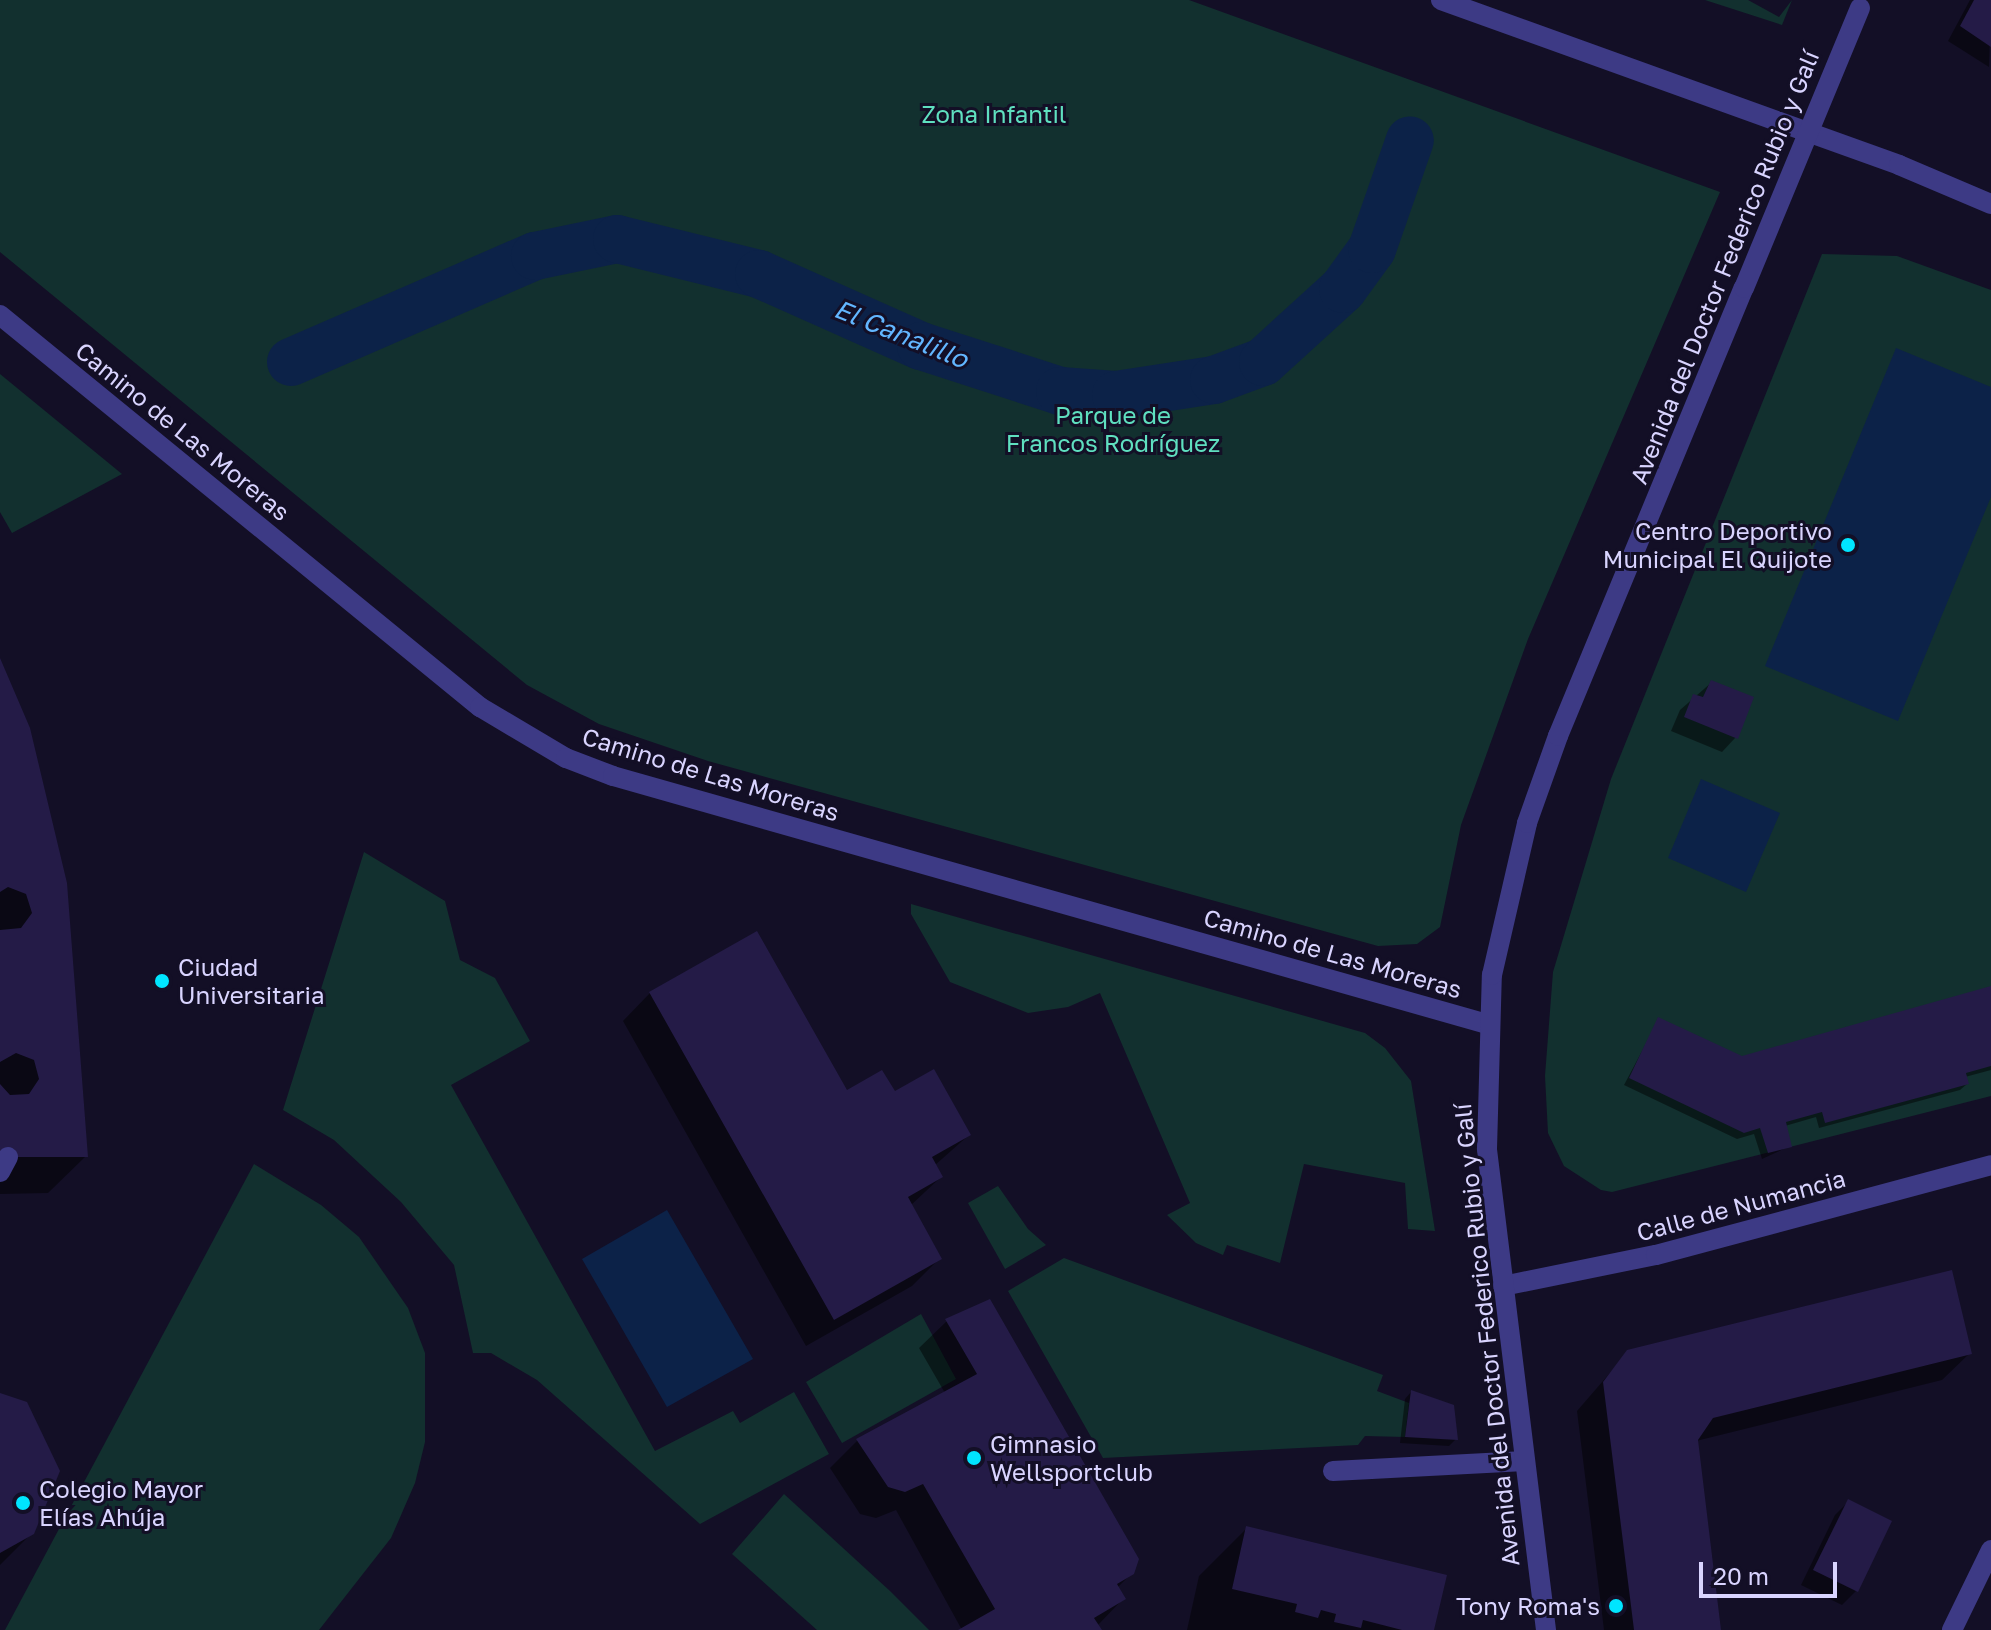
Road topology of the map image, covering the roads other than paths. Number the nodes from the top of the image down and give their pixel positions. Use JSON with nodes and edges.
{"nodes":[{"id":1,"x":1441,"y":0,"type":"edge"},
{"id":2,"x":1861,"y":4,"type":"edge"},
{"id":3,"x":1899,"y":165,"type":"junction"},
{"id":4,"x":1991,"y":192,"type":"edge"},
{"id":5,"x":1991,"y":204,"type":"edge"},
{"id":6,"x":0,"y":315,"type":"edge"},
{"id":7,"x":1487,"y":1024,"type":"junction"},
{"id":8,"x":1991,"y":1165,"type":"edge"},
{"id":9,"x":1503,"y":1286,"type":"junction"},
{"id":10,"x":1525,"y":1461,"type":"junction"},
{"id":11,"x":1333,"y":1471,"type":"dead end"},
{"id":12,"x":1991,"y":1550,"type":"edge"},
{"id":13,"x":1546,"y":1630,"type":"edge"},
{"id":14,"x":1952,"y":1630,"type":"edge"}],
"edges":[{"from":1,"to":3,"type":"street"},
{"from":2,"to":7,"type":"street","name":"Avenida del Doctor Federico Rubio y Galí","bridge":true},
{"from":3,"to":4,"type":"street"},
{"from":3,"to":5,"type":"street"},
{"from":6,"to":7,"type":"street","name":"Camino de Las Moreras"},
{"from":7,"to":9,"type":"street","name":"Avenida del Doctor Federico Rubio y Galí"},
{"from":8,"to":9,"type":"street","name":"Calle de Numancia"},
{"from":9,"to":10,"type":"street","name":"Avenida del Doctor Federico Rubio y Galí"},
{"from":10,"to":11,"type":"street"},
{"from":10,"to":13,"type":"street","name":"Avenida del Doctor Federico Rubio y Galí"},
{"from":12,"to":14,"type":"street"}]}
